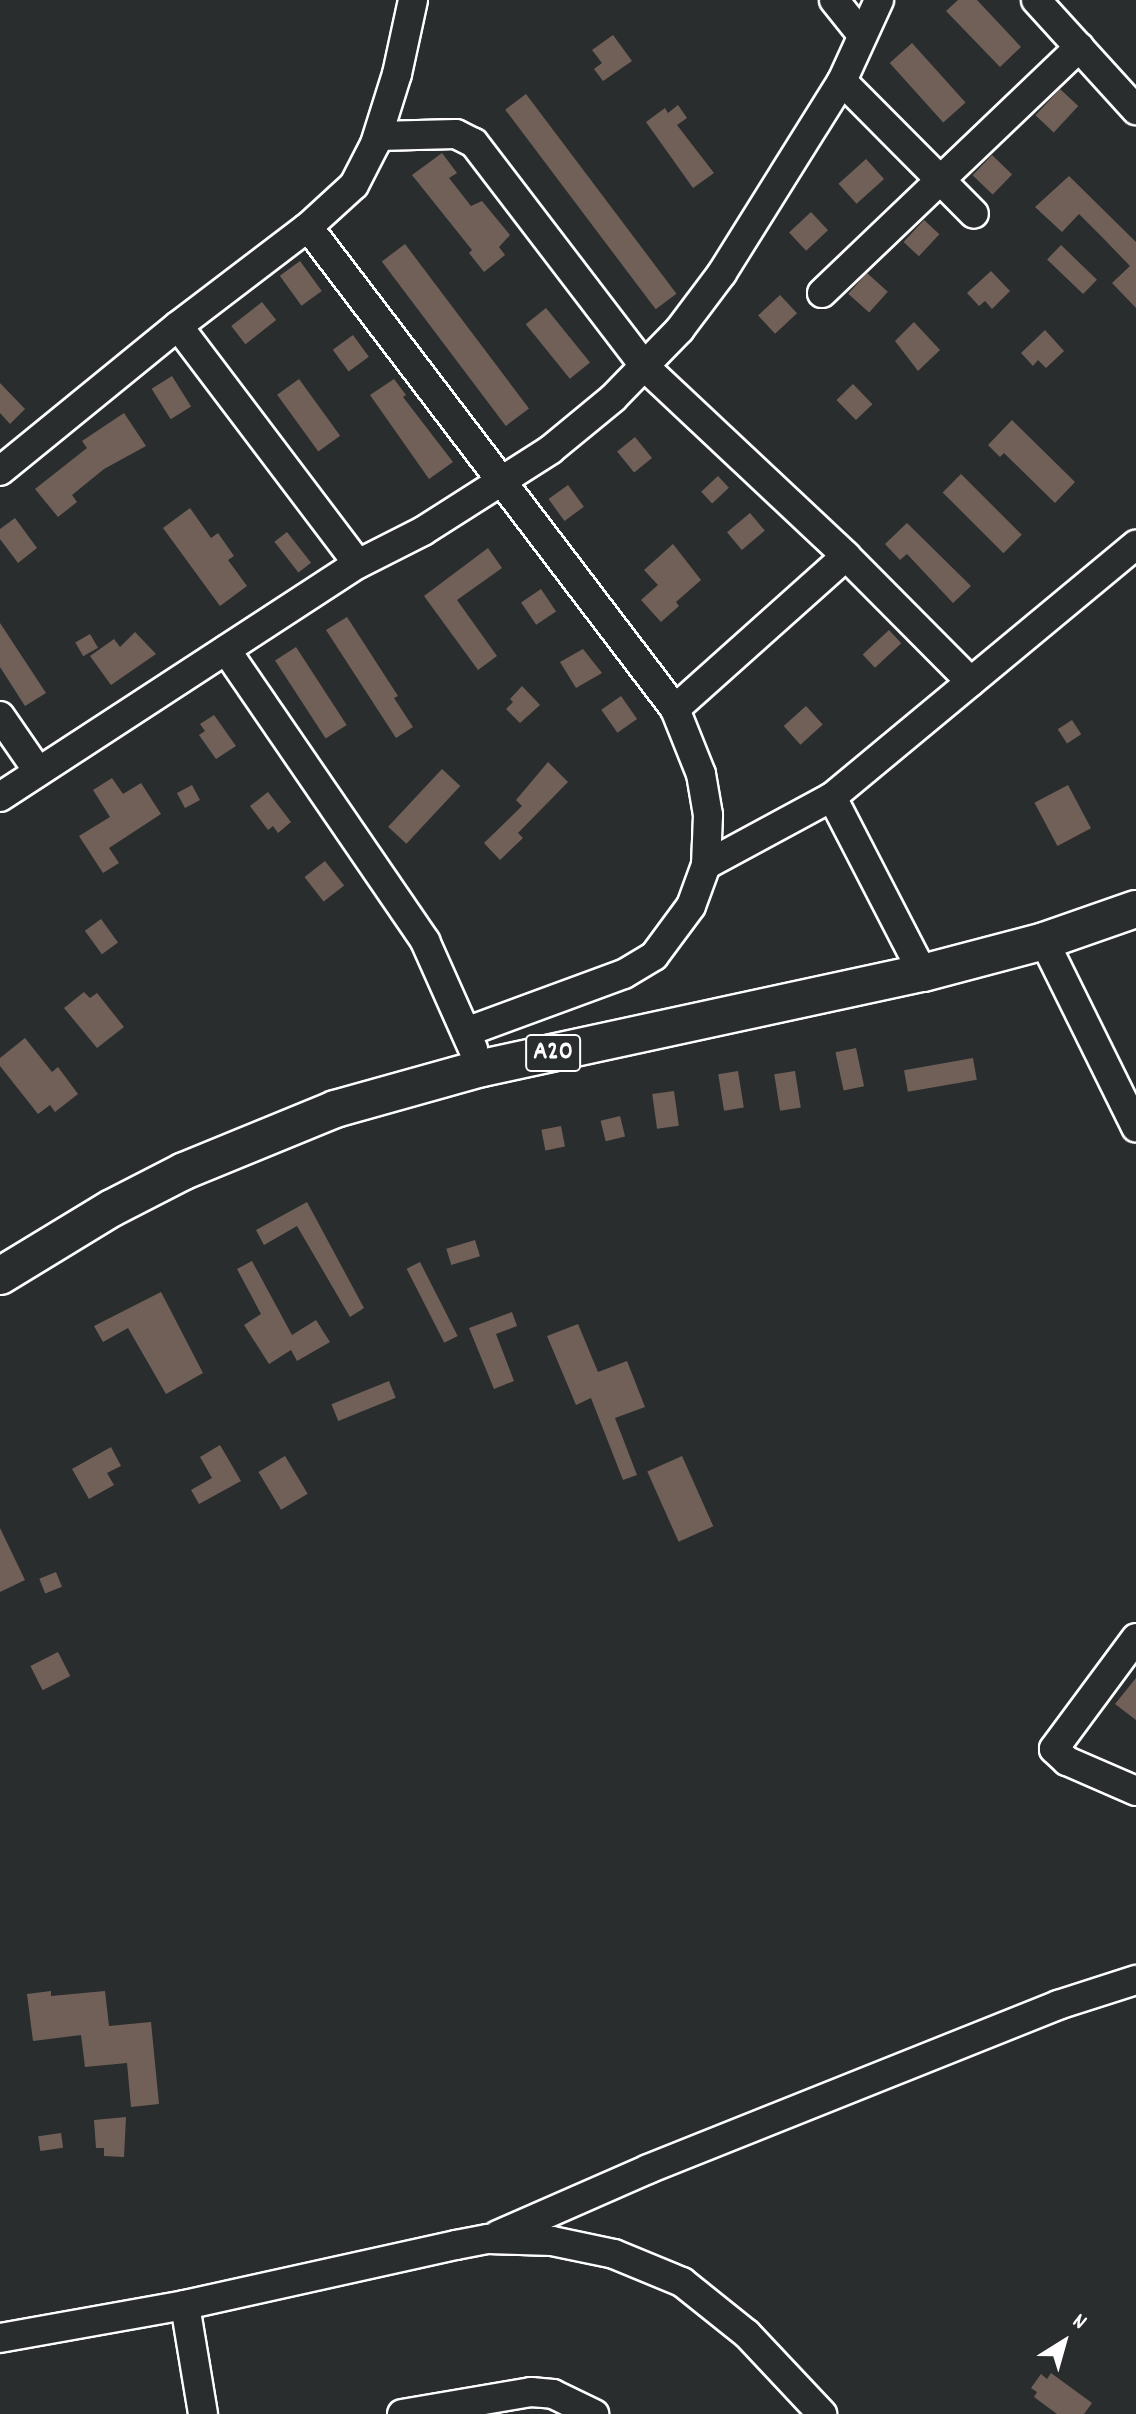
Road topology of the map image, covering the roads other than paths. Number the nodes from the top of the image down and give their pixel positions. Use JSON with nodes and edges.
{"nodes":[{"id":1,"x":413,"y":0,"type":"edge"},
{"id":2,"x":834,"y":0,"type":"edge"},
{"id":3,"x":879,"y":0,"type":"edge"},
{"id":4,"x":1036,"y":0,"type":"edge"},
{"id":5,"x":862,"y":35,"type":"junction"},
{"id":6,"x":1079,"y":47,"type":"junction"},
{"id":7,"x":842,"y":81,"type":"junction"},
{"id":8,"x":1136,"y":110,"type":"edge"},
{"id":9,"x":378,"y":136,"type":"junction"},
{"id":10,"x":938,"y":177,"type":"junction"},
{"id":11,"x":974,"y":214,"type":"dead end"},
{"id":12,"x":308,"y":227,"type":"junction"},
{"id":13,"x":822,"y":293,"type":"dead end"},
{"id":14,"x":178,"y":326,"type":"junction"},
{"id":15,"x":645,"y":367,"type":"junction"},
{"id":16,"x":0,"y":471,"type":"edge"},
{"id":17,"x":500,"y":483,"type":"junction"},
{"id":18,"x":1136,"y":545,"type":"edge"},
{"id":19,"x":846,"y":556,"type":"junction"},
{"id":20,"x":358,"y":564,"type":"junction"},
{"id":21,"x":226,"y":650,"type":"junction"},
{"id":22,"x":971,"y":682,"type":"junction"},
{"id":23,"x":675,"y":709,"type":"junction"},
{"id":24,"x":0,"y":716,"type":"edge"},
{"id":25,"x":38,"y":771,"type":"junction"},
{"id":26,"x":0,"y":797,"type":"edge"},
{"id":27,"x":832,"y":797,"type":"junction"},
{"id":28,"x":706,"y":865,"type":"junction"},
{"id":29,"x":1136,"y":909,"type":"edge"},
{"id":30,"x":1044,"y":941,"type":"junction"},
{"id":31,"x":923,"y":973,"type":"junction"},
{"id":32,"x":466,"y":1032,"type":"junction"},
{"id":33,"x":482,"y":1068,"type":"junction"},
{"id":34,"x":1136,"y":1127,"type":"edge"},
{"id":35,"x":0,"y":1276,"type":"edge"},
{"id":36,"x":1136,"y":1638,"type":"edge"},
{"id":37,"x":1136,"y":1791,"type":"edge"},
{"id":38,"x":1136,"y":1980,"type":"edge"},
{"id":39,"x":488,"y":2239,"type":"junction"},
{"id":40,"x":185,"y":2305,"type":"junction"},
{"id":41,"x":0,"y":2338,"type":"edge"},
{"id":42,"x":203,"y":2414,"type":"edge"},
{"id":43,"x":402,"y":2414,"type":"edge"},
{"id":44,"x":594,"y":2414,"type":"edge"},
{"id":45,"x":822,"y":2414,"type":"edge"}],
"edges":[{"from":1,"to":9,"type":"street"},
{"from":2,"to":5,"type":"street"},
{"from":3,"to":5,"type":"street"},
{"from":4,"to":6,"type":"street"},
{"from":5,"to":7,"type":"street"},
{"from":6,"to":8,"type":"street"},
{"from":6,"to":10,"type":"street"},
{"from":7,"to":10,"type":"street"},
{"from":7,"to":15,"type":"street"},
{"from":9,"to":12,"type":"street"},
{"from":9,"to":15,"type":"street"},
{"from":10,"to":11,"type":"street"},
{"from":10,"to":13,"type":"street"},
{"from":12,"to":14,"type":"street"},
{"from":12,"to":17,"type":"street"},
{"from":14,"to":16,"type":"street"},
{"from":14,"to":20,"type":"street"},
{"from":15,"to":17,"type":"street"},
{"from":15,"to":19,"type":"street"},
{"from":17,"to":20,"type":"street"},
{"from":17,"to":23,"type":"street"},
{"from":18,"to":22,"type":"street"},
{"from":19,"to":22,"type":"street"},
{"from":19,"to":23,"type":"street"},
{"from":20,"to":21,"type":"street"},
{"from":21,"to":25,"type":"street"},
{"from":21,"to":32,"type":"street"},
{"from":22,"to":27,"type":"street"},
{"from":23,"to":28,"type":"street"},
{"from":24,"to":25,"type":"street"},
{"from":25,"to":26,"type":"street"},
{"from":27,"to":28,"type":"street"},
{"from":27,"to":31,"type":"street"},
{"from":28,"to":32,"type":"street"},
{"from":29,"to":30,"type":"main road","number":"A20"},
{"from":30,"to":31,"type":"main road","number":"A20"},
{"from":30,"to":34,"type":"street"},
{"from":31,"to":33,"type":"main road","number":"A20"},
{"from":32,"to":33,"type":"street"},
{"from":33,"to":35,"type":"main road","number":"A20"},
{"from":36,"to":37,"type":"street"},
{"from":38,"to":39,"type":"street"},
{"from":39,"to":40,"type":"street"},
{"from":39,"to":45,"type":"street"},
{"from":40,"to":41,"type":"street"},
{"from":40,"to":42,"type":"street"},
{"from":43,"to":44,"type":"street"}]}
